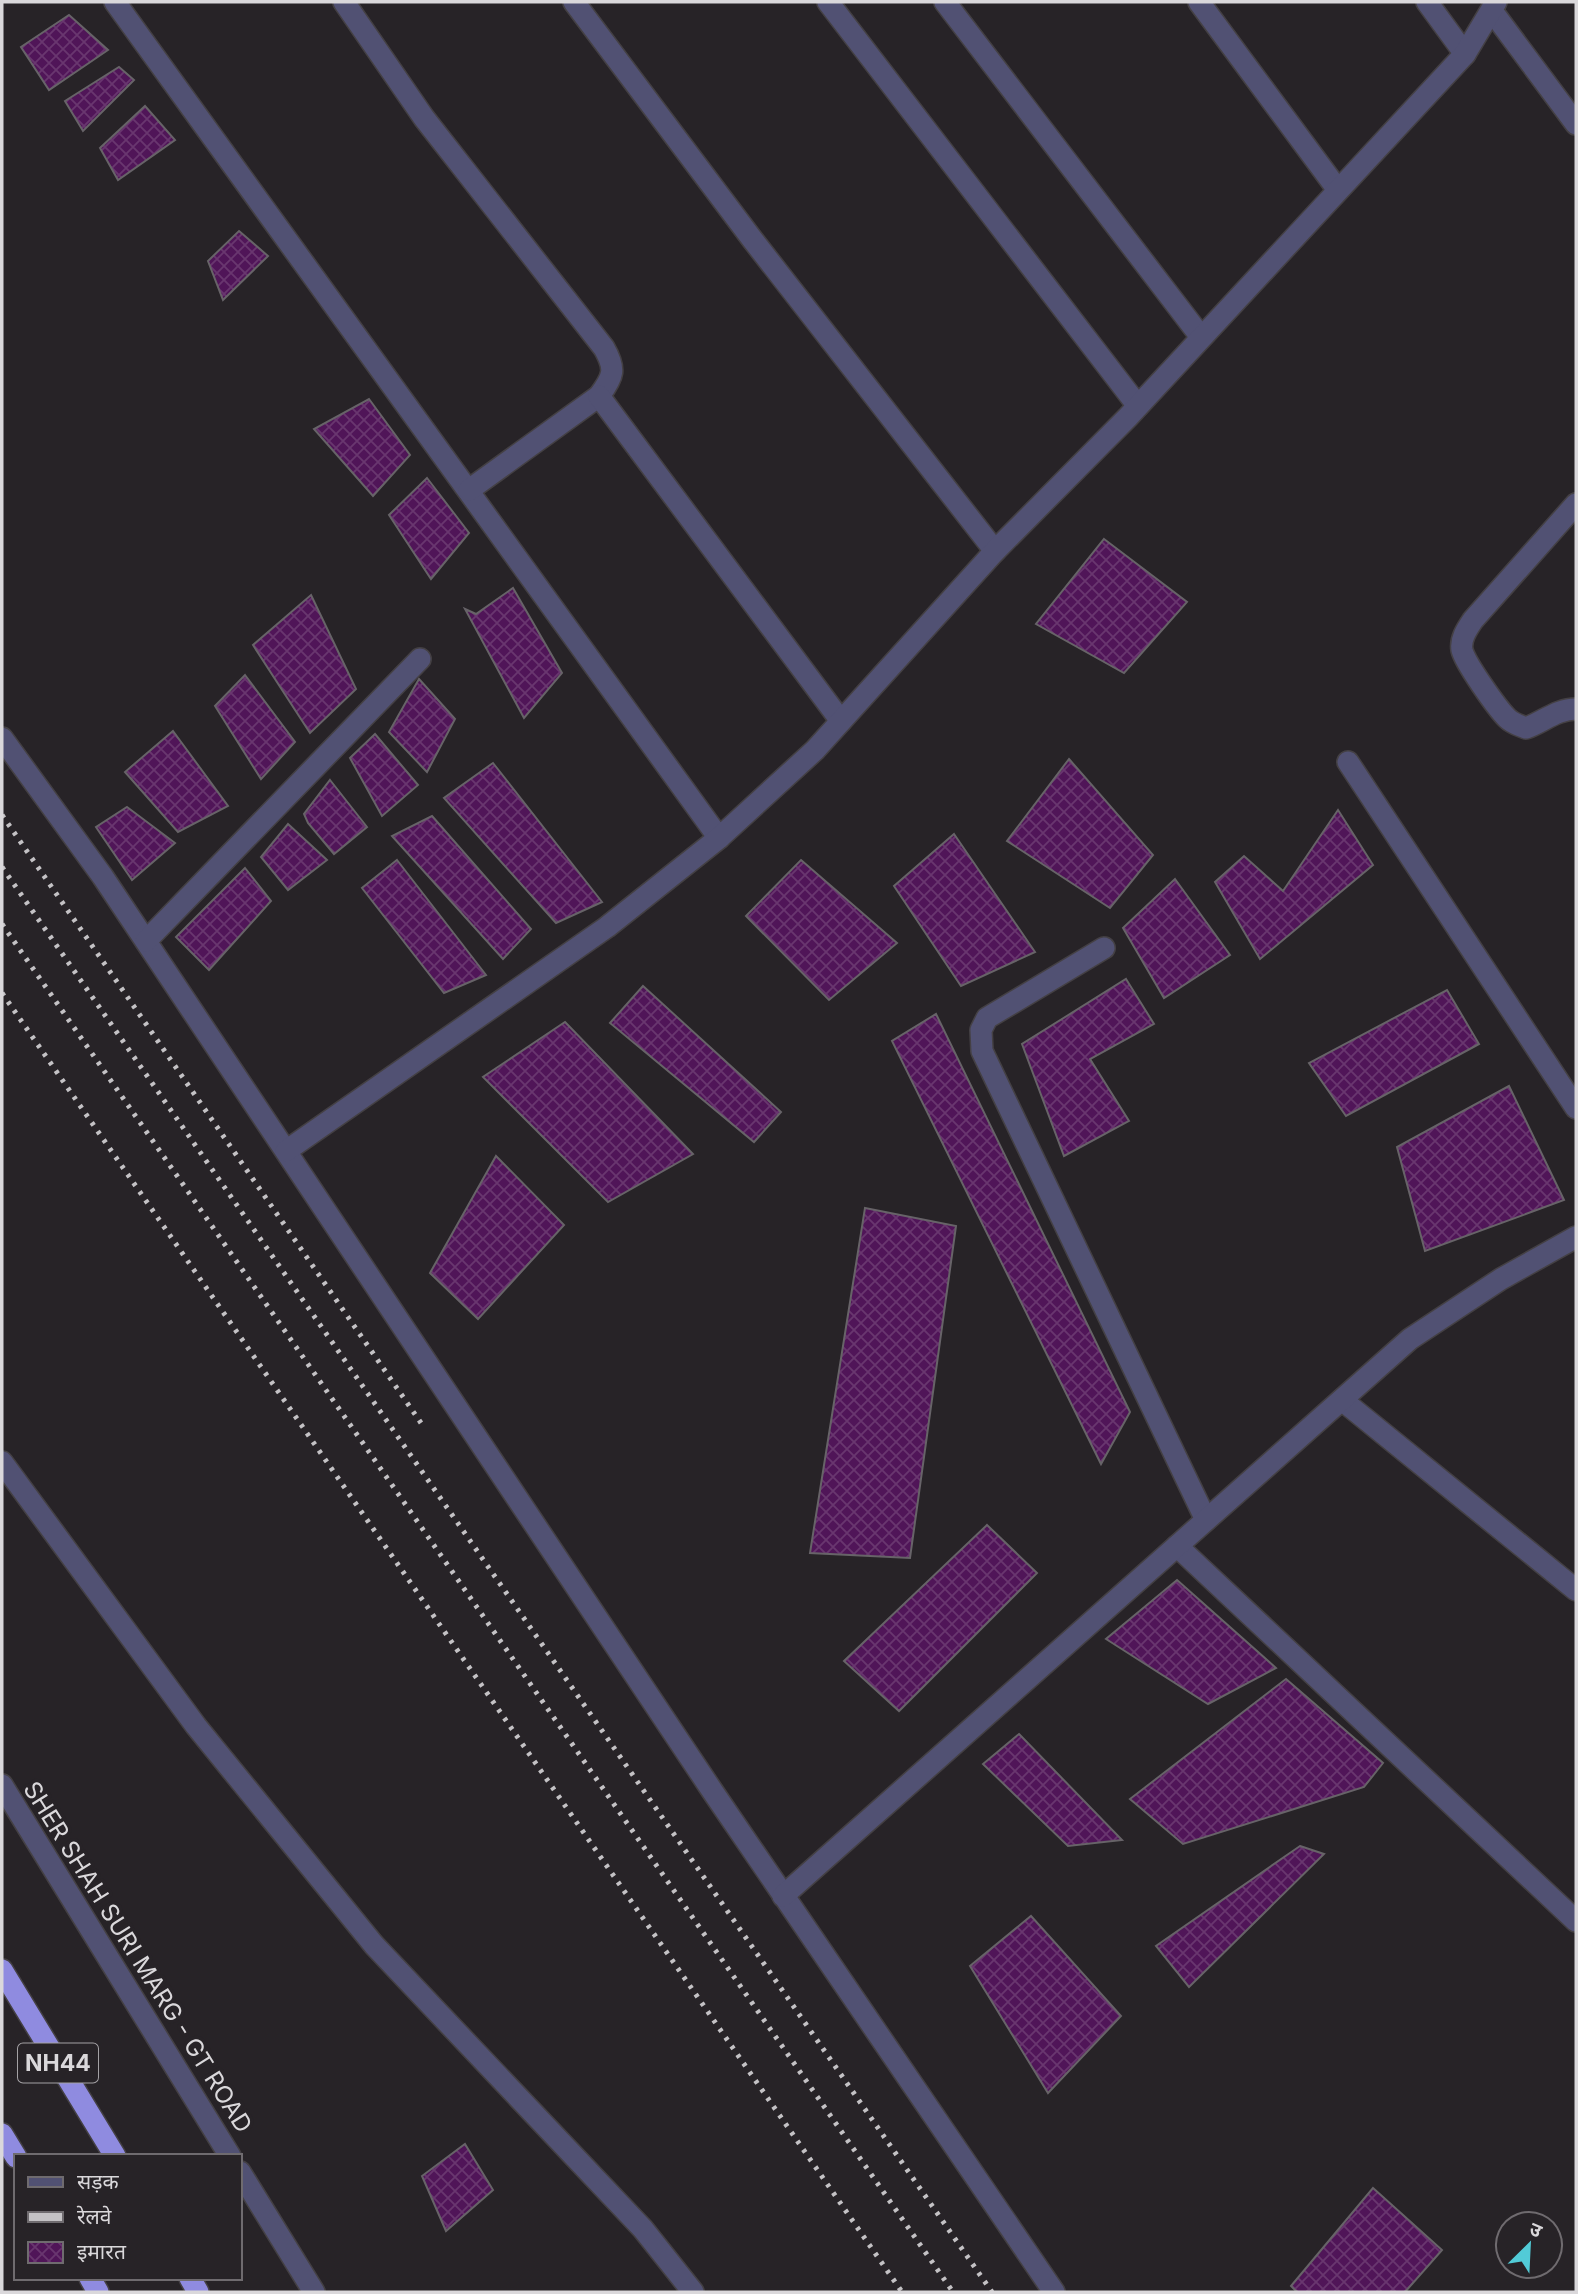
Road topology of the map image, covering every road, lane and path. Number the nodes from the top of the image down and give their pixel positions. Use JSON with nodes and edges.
{"nodes":[{"id":1,"x":115,"y":2,"type":"edge"},
{"id":2,"x":344,"y":2,"type":"edge"},
{"id":3,"x":574,"y":2,"type":"edge"},
{"id":4,"x":828,"y":2,"type":"edge"},
{"id":5,"x":945,"y":2,"type":"edge"},
{"id":6,"x":1199,"y":2,"type":"edge"},
{"id":7,"x":1427,"y":2,"type":"edge"},
{"id":8,"x":1494,"y":6,"type":"edge"},
{"id":9,"x":1465,"y":54,"type":"junction"},
{"id":10,"x":1574,"y":114,"type":"edge"},
{"id":11,"x":1338,"y":190,"type":"junction"},
{"id":12,"x":1201,"y":337,"type":"junction"},
{"id":13,"x":599,"y":396,"type":"junction"},
{"id":14,"x":1138,"y":406,"type":"junction"},
{"id":15,"x":469,"y":489,"type":"junction"},
{"id":16,"x":1576,"y":504,"type":"edge"},
{"id":17,"x":995,"y":551,"type":"junction"},
{"id":18,"x":420,"y":659,"type":"dead end"},
{"id":19,"x":1576,"y":709,"type":"edge"},
{"id":20,"x":841,"y":721,"type":"junction"},
{"id":21,"x":2,"y":738,"type":"edge"},
{"id":22,"x":1348,"y":762,"type":"dead end"},
{"id":23,"x":719,"y":838,"type":"junction"},
{"id":24,"x":146,"y":941,"type":"junction"},
{"id":25,"x":1104,"y":948,"type":"dead end"},
{"id":26,"x":1576,"y":1108,"type":"edge"},
{"id":27,"x":286,"y":1151,"type":"junction"},
{"id":28,"x":1576,"y":1237,"type":"edge"},
{"id":29,"x":1342,"y":1400,"type":"junction"},
{"id":30,"x":2,"y":1462,"type":"edge"},
{"id":31,"x":1206,"y":1520,"type":"junction"},
{"id":32,"x":1177,"y":1546,"type":"junction"},
{"id":33,"x":1576,"y":1590,"type":"edge"},
{"id":34,"x":2,"y":1785,"type":"edge"},
{"id":35,"x":783,"y":1896,"type":"junction"},
{"id":36,"x":1576,"y":1921,"type":"edge"},
{"id":37,"x":2,"y":1970,"type":"edge"},
{"id":38,"x":2,"y":2134,"type":"edge"},
{"id":39,"x":14,"y":2154,"type":"edge"},
{"id":40,"x":114,"y":2154,"type":"edge"},
{"id":41,"x":229,"y":2154,"type":"edge"},
{"id":42,"x":242,"y":2175,"type":"edge"},
{"id":43,"x":314,"y":2292,"type":"edge"},
{"id":44,"x":693,"y":2292,"type":"edge"},
{"id":45,"x":1054,"y":2292,"type":"edge"}],
"edges":[{"from":1,"to":15,"type":"street"},
{"from":2,"to":13,"type":"street"},
{"from":3,"to":17,"type":"street"},
{"from":4,"to":14,"type":"street"},
{"from":5,"to":12,"type":"street"},
{"from":6,"to":11,"type":"street"},
{"from":7,"to":9,"type":"street"},
{"from":8,"to":9,"type":"street"},
{"from":8,"to":10,"type":"street"},
{"from":9,"to":11,"type":"street"},
{"from":11,"to":12,"type":"street"},
{"from":12,"to":14,"type":"street"},
{"from":13,"to":15,"type":"street"},
{"from":13,"to":20,"type":"street"},
{"from":14,"to":17,"type":"street"},
{"from":15,"to":23,"type":"street"},
{"from":16,"to":19,"type":"street"},
{"from":17,"to":20,"type":"street"},
{"from":18,"to":24,"type":"street"},
{"from":20,"to":23,"type":"street"},
{"from":21,"to":24,"type":"street"},
{"from":22,"to":26,"type":"street"},
{"from":23,"to":27,"type":"street"},
{"from":24,"to":27,"type":"street"},
{"from":25,"to":31,"type":"street"},
{"from":27,"to":35,"type":"street"},
{"from":28,"to":29,"type":"street"},
{"from":29,"to":31,"type":"street"},
{"from":29,"to":33,"type":"street"},
{"from":30,"to":44,"type":"street"},
{"from":31,"to":32,"type":"street"},
{"from":32,"to":35,"type":"street"},
{"from":32,"to":36,"type":"street"},
{"from":34,"to":41,"type":"street","name":"SHER SHAH SURI MARG - GT ROAD"},
{"from":35,"to":45,"type":"street"},
{"from":37,"to":40,"type":"highway","number":"NH44"},
{"from":38,"to":39,"type":"highway"},
{"from":42,"to":43,"type":"street","name":"SHER SHAH SURI MARG - GT ROAD"}]}
